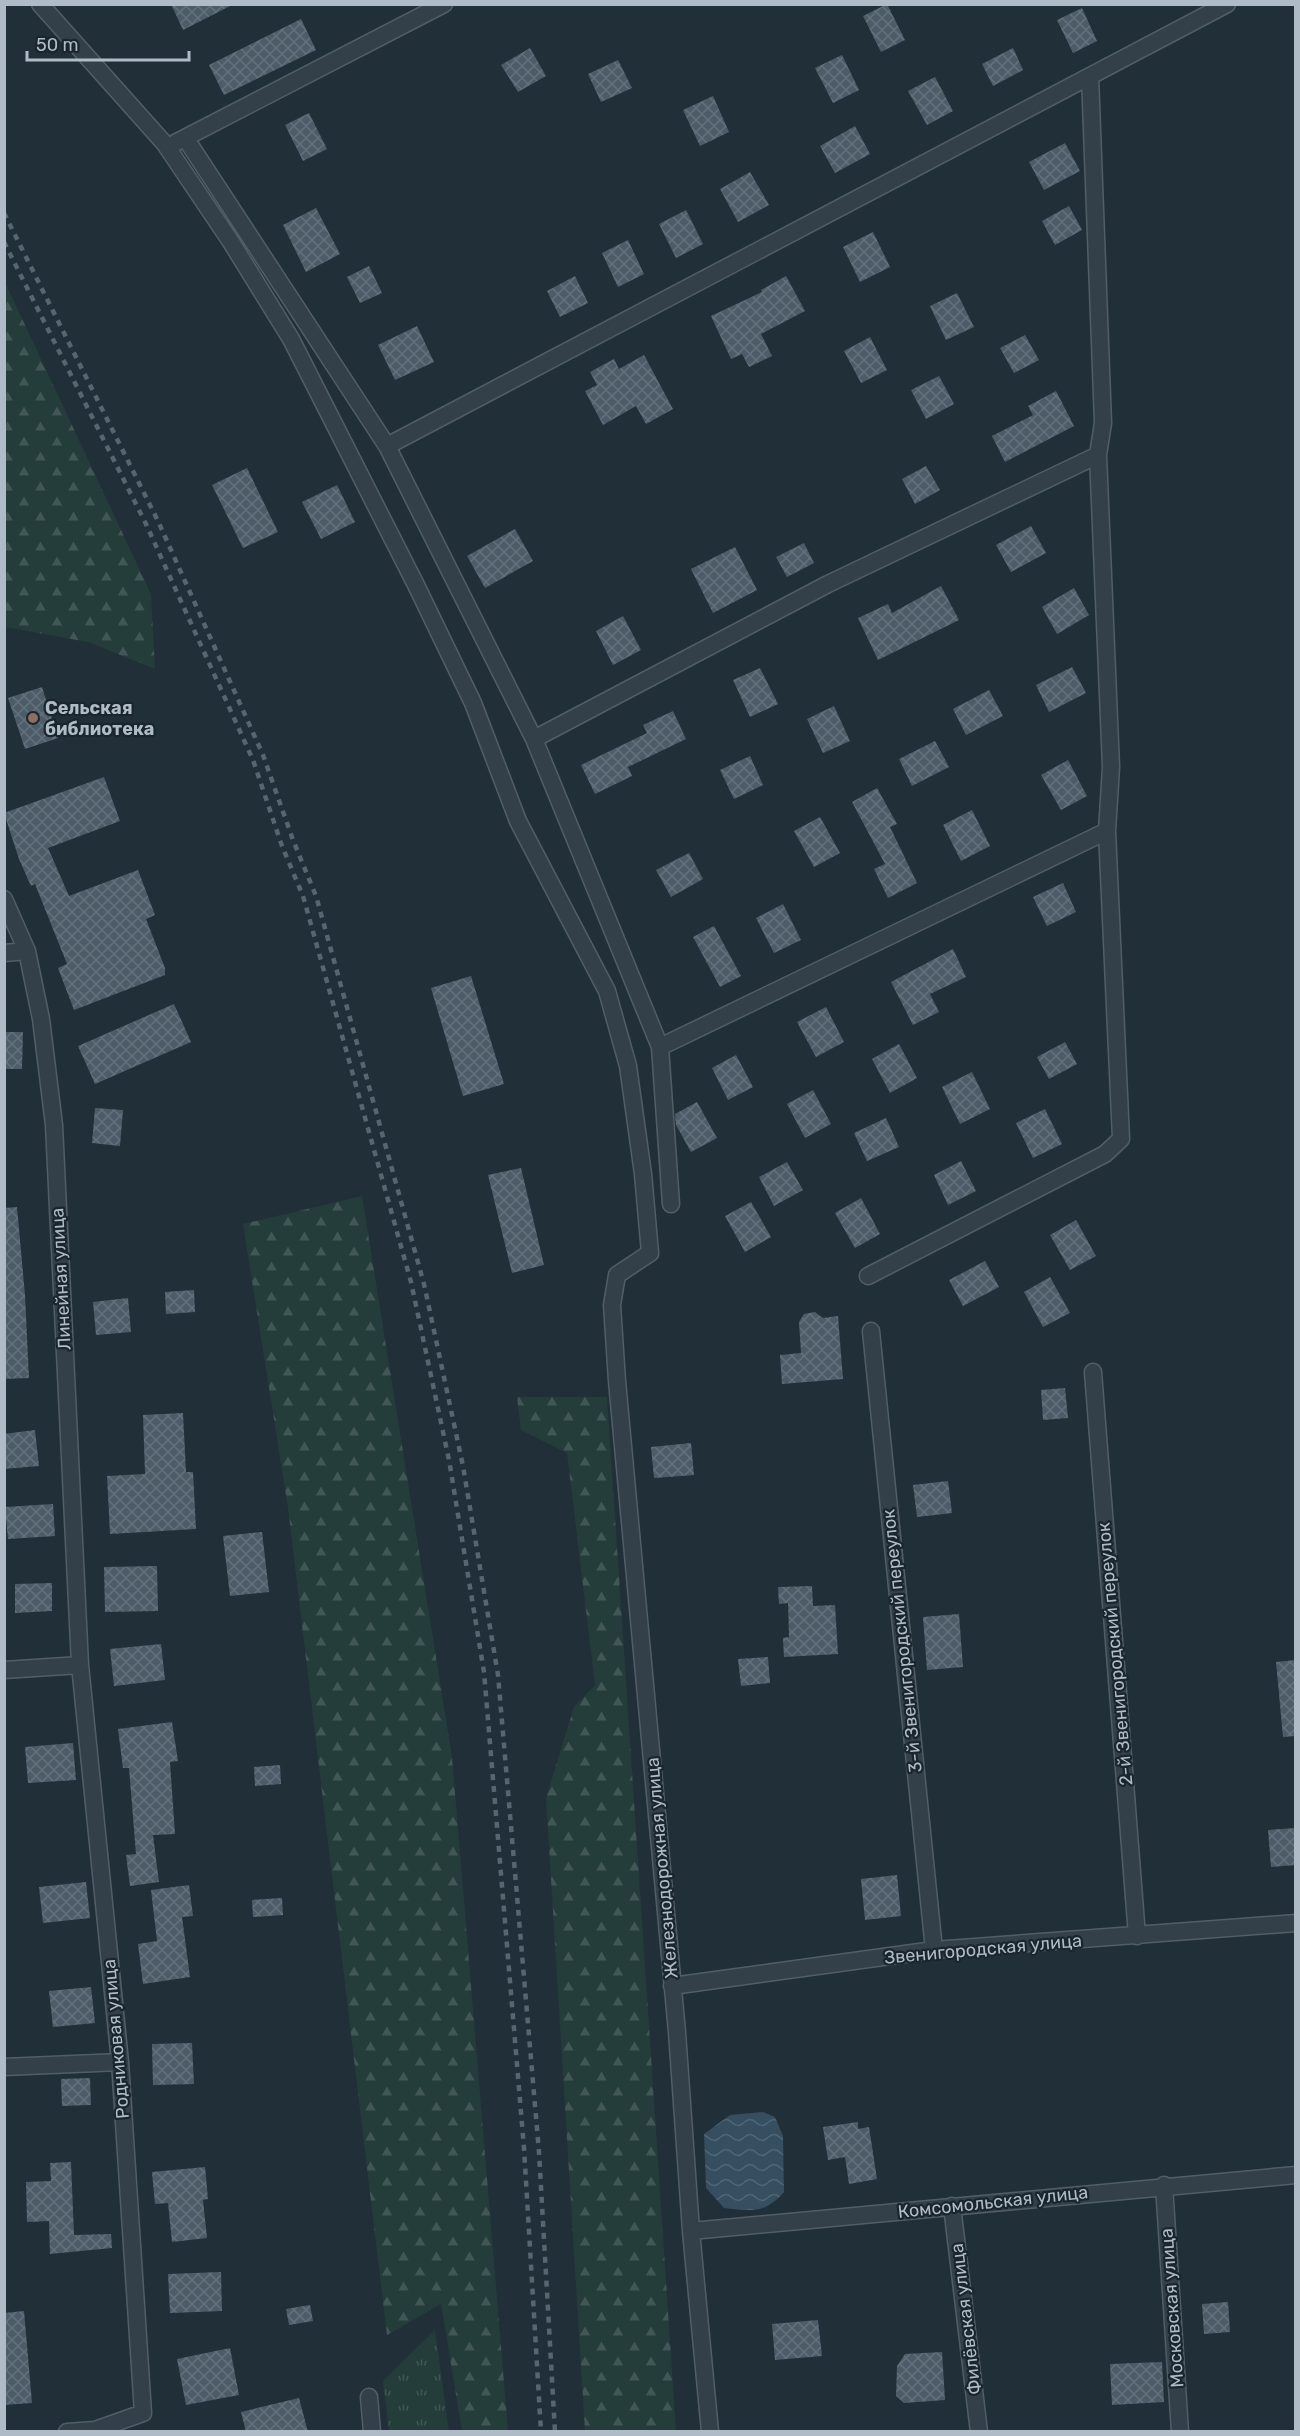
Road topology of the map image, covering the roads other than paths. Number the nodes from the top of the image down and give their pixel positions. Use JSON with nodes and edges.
{"nodes":[{"id":1,"x":40,"y":4,"type":"edge"},
{"id":2,"x":444,"y":4,"type":"edge"},
{"id":3,"x":1227,"y":4,"type":"edge"},
{"id":4,"x":1090,"y":76,"type":"junction"},
{"id":5,"x":186,"y":139,"type":"junction"},
{"id":6,"x":165,"y":144,"type":"junction"},
{"id":7,"x":387,"y":446,"type":"junction"},
{"id":8,"x":1098,"y":455,"type":"junction"},
{"id":9,"x":534,"y":739,"type":"junction"},
{"id":10,"x":1107,"y":831,"type":"junction"},
{"id":11,"x":4,"y":899,"type":"edge"},
{"id":12,"x":27,"y":951,"type":"junction"},
{"id":13,"x":4,"y":953,"type":"edge"},
{"id":14,"x":660,"y":1047,"type":"junction"},
{"id":15,"x":671,"y":1204,"type":"dead end"},
{"id":16,"x":868,"y":1276,"type":"dead end"},
{"id":17,"x":871,"y":1331,"type":"dead end"},
{"id":18,"x":1093,"y":1372,"type":"dead end"},
{"id":19,"x":80,"y":1665,"type":"junction"},
{"id":20,"x":4,"y":1670,"type":"edge"},
{"id":21,"x":1296,"y":1923,"type":"edge"},
{"id":22,"x":1137,"y":1936,"type":"junction"},
{"id":23,"x":934,"y":1950,"type":"junction"},
{"id":24,"x":672,"y":1986,"type":"junction"},
{"id":25,"x":120,"y":2062,"type":"junction"},
{"id":26,"x":4,"y":2067,"type":"edge"},
{"id":27,"x":1296,"y":2175,"type":"edge"},
{"id":28,"x":1164,"y":2185,"type":"junction"},
{"id":29,"x":952,"y":2206,"type":"junction"},
{"id":30,"x":691,"y":2231,"type":"junction"},
{"id":31,"x":369,"y":2397,"type":"dead end"},
{"id":32,"x":67,"y":2432,"type":"edge"},
{"id":33,"x":372,"y":2432,"type":"edge"},
{"id":34,"x":710,"y":2432,"type":"edge"},
{"id":35,"x":979,"y":2432,"type":"edge"},
{"id":36,"x":1180,"y":2432,"type":"edge"}],
"edges":[{"from":1,"to":6,"type":"street"},
{"from":2,"to":5,"type":"street"},
{"from":3,"to":4,"type":"street"},
{"from":4,"to":7,"type":"street"},
{"from":4,"to":8,"type":"street"},
{"from":5,"to":6,"type":"street"},
{"from":5,"to":7,"type":"street"},
{"from":6,"to":24,"type":"street","name":"Железнодорожная улица"},
{"from":7,"to":9,"type":"street"},
{"from":8,"to":9,"type":"street"},
{"from":8,"to":10,"type":"street"},
{"from":9,"to":14,"type":"street"},
{"from":10,"to":14,"type":"street"},
{"from":10,"to":16,"type":"street"},
{"from":11,"to":12,"type":"street","name":"Линейная улица"},
{"from":12,"to":13,"type":"street"},
{"from":12,"to":19,"type":"street","name":"Линейная улица"},
{"from":14,"to":15,"type":"street"},
{"from":17,"to":23,"type":"street","name":"3-й Звенигородский переулок"},
{"from":18,"to":22,"type":"street","name":"2-й Звенигородский переулок"},
{"from":19,"to":20,"type":"street"},
{"from":19,"to":25,"type":"street","name":"Родниковая улица"},
{"from":21,"to":22,"type":"street","name":"Звенигородская улица"},
{"from":22,"to":23,"type":"street","name":"Звенигородская улица"},
{"from":23,"to":24,"type":"street","name":"Звенигородская улица"},
{"from":24,"to":30,"type":"street","name":"Железнодорожная улица"},
{"from":25,"to":26,"type":"street"},
{"from":25,"to":32,"type":"street","name":"Родниковая улица"},
{"from":27,"to":28,"type":"street","name":"Комсомольская улица"},
{"from":28,"to":29,"type":"street","name":"Комсомольская улица"},
{"from":28,"to":36,"type":"street","name":"Московская улица"},
{"from":29,"to":30,"type":"street","name":"Комсомольская улица"},
{"from":29,"to":35,"type":"street","name":"Филёвская улица"},
{"from":30,"to":34,"type":"street","name":"Железнодорожная улица"},
{"from":31,"to":33,"type":"street"}]}
